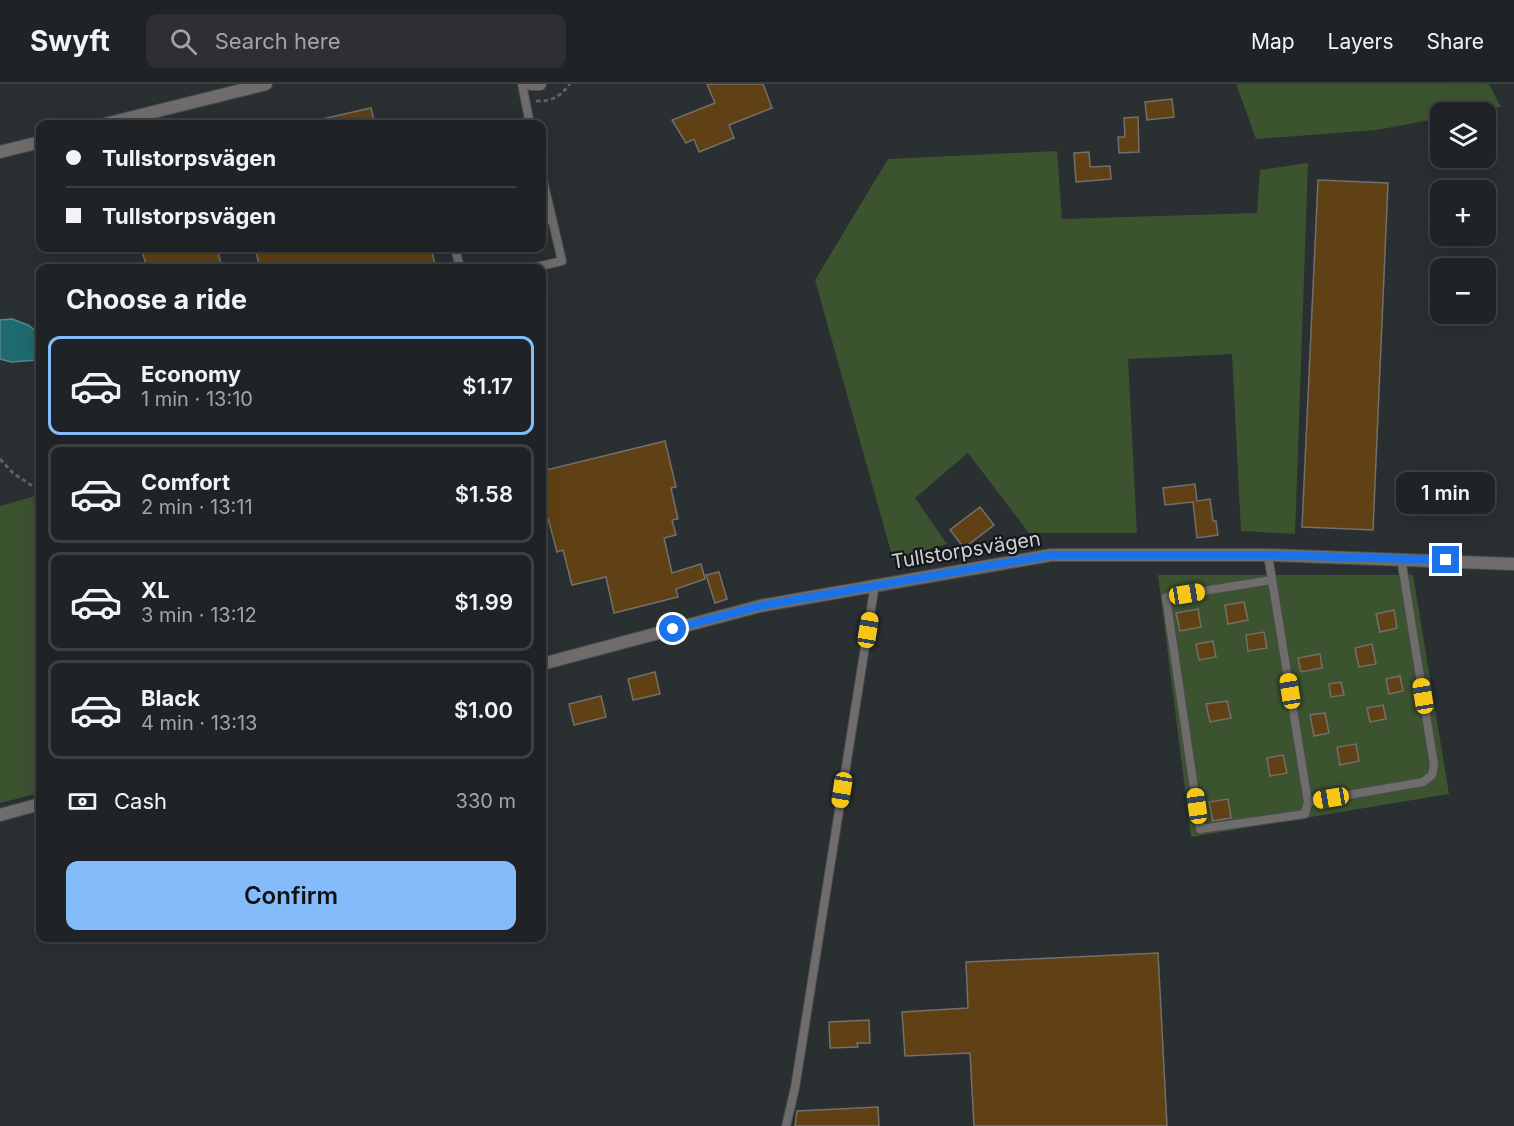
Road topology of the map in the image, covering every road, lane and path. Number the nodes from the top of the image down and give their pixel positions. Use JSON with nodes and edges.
{"nodes":[{"id":1,"x":266,"y":84,"type":"edge"},
{"id":2,"x":522,"y":84,"type":"edge"},
{"id":3,"x":531,"y":84,"type":"edge"},
{"id":4,"x":540,"y":84,"type":"edge"},
{"id":5,"x":570,"y":84,"type":"edge"},
{"id":6,"x":525,"y":99,"type":"junction"},
{"id":7,"x":121,"y":120,"type":"edge"},
{"id":8,"x":529,"y":120,"type":"edge"},
{"id":9,"x":36,"y":143,"type":"edge"},
{"id":10,"x":0,"y":152,"type":"edge"},
{"id":11,"x":546,"y":194,"type":"edge"},
{"id":12,"x":552,"y":219,"type":"junction"},
{"id":13,"x":546,"y":220,"type":"edge"},
{"id":14,"x":546,"y":265,"type":"edge"},
{"id":15,"x":0,"y":459,"type":"edge"},
{"id":16,"x":36,"y":488,"type":"edge"},
{"id":17,"x":1268,"y":555,"type":"junction"},
{"id":18,"x":1401,"y":558,"type":"junction"},
{"id":19,"x":1514,"y":564,"type":"edge"},
{"id":20,"x":1272,"y":580,"type":"junction"},
{"id":21,"x":875,"y":584,"type":"junction"},
{"id":22,"x":546,"y":663,"type":"edge"},
{"id":23,"x":1308,"y":802,"type":"junction"},
{"id":24,"x":36,"y":805,"type":"edge"},
{"id":25,"x":0,"y":814,"type":"edge"},
{"id":26,"x":786,"y":1126,"type":"edge"}],
"edges":[{"from":1,"to":7,"type":"street"},
{"from":2,"to":6,"type":"lane"},
{"from":3,"to":4,"type":"street"},
{"from":5,"to":6,"type":"path"},
{"from":6,"to":8,"type":"lane"},
{"from":9,"to":10,"type":"street"},
{"from":11,"to":12,"type":"lane"},
{"from":12,"to":13,"type":"lane"},
{"from":12,"to":14,"type":"lane"},
{"from":15,"to":16,"type":"path"},
{"from":17,"to":18,"type":"street","name":"Tullstorpsvägen"},
{"from":17,"to":20,"type":"lane"},
{"from":17,"to":21,"type":"street","name":"Tullstorpsvägen"},
{"from":18,"to":19,"type":"street","name":"Tullstorpsvägen"},
{"from":18,"to":23,"type":"lane"},
{"from":20,"to":23,"type":"lane"},
{"from":20,"to":23,"type":"lane"},
{"from":21,"to":22,"type":"street","name":"Tullstorpsvägen"},
{"from":21,"to":26,"type":"lane"},
{"from":24,"to":25,"type":"street"}]}
